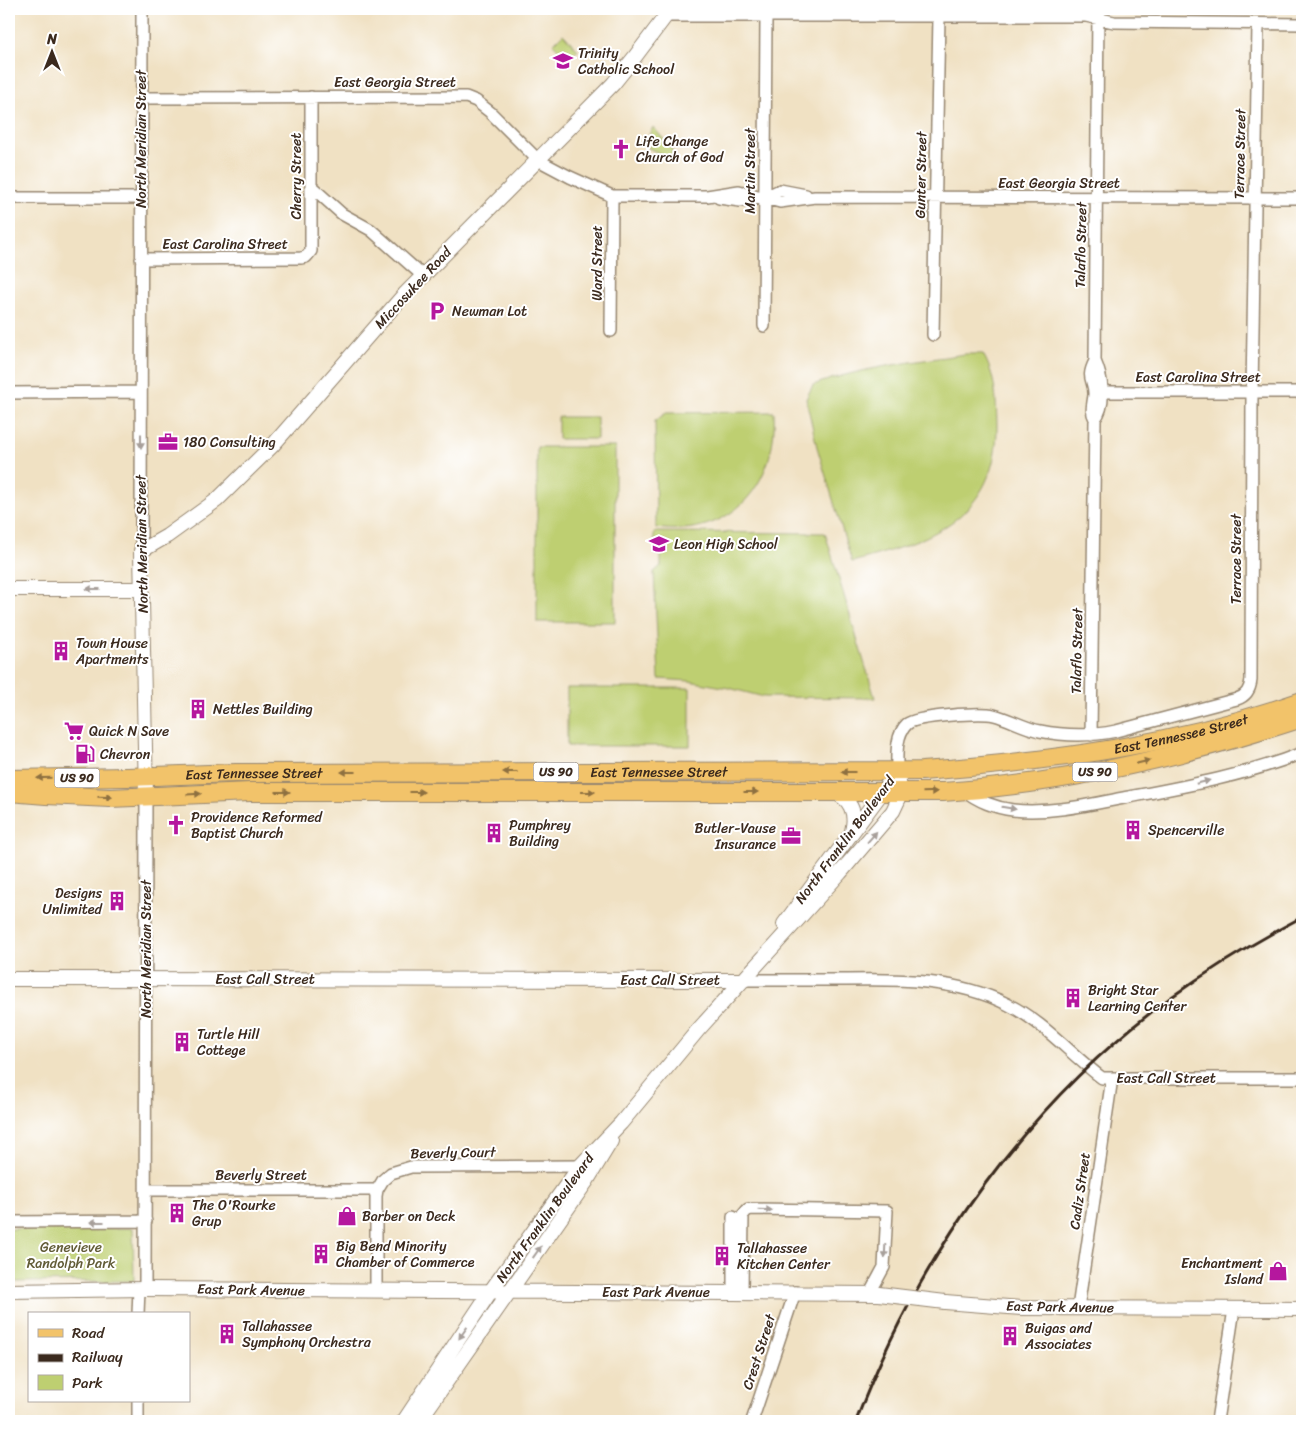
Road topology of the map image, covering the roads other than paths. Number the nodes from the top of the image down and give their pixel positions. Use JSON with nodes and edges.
{"nodes":[{"id":1,"x":142,"y":9,"type":"edge"},
{"id":2,"x":668,"y":12,"type":"edge"},
{"id":3,"x":1098,"y":14,"type":"edge"},
{"id":4,"x":766,"y":16,"type":"junction"},
{"id":5,"x":939,"y":16,"type":"junction"},
{"id":6,"x":1258,"y":24,"type":"junction"},
{"id":7,"x":1302,"y":24,"type":"edge"},
{"id":8,"x":311,"y":97,"type":"junction"},
{"id":9,"x":141,"y":98,"type":"junction"},
{"id":10,"x":538,"y":160,"type":"junction"},
{"id":11,"x":312,"y":187,"type":"junction"},
{"id":12,"x":612,"y":196,"type":"junction"},
{"id":13,"x":765,"y":197,"type":"junction"},
{"id":14,"x":935,"y":197,"type":"junction"},
{"id":15,"x":9,"y":198,"type":"edge"},
{"id":16,"x":140,"y":198,"type":"junction"},
{"id":17,"x":1096,"y":198,"type":"junction"},
{"id":18,"x":1254,"y":198,"type":"junction"},
{"id":19,"x":1302,"y":198,"type":"edge"},
{"id":20,"x":309,"y":254,"type":"joint"},
{"id":21,"x":141,"y":259,"type":"junction"},
{"id":22,"x":423,"y":276,"type":"junction"},
{"id":23,"x":764,"y":326,"type":"dead end"},
{"id":24,"x":612,"y":331,"type":"dead end"},
{"id":25,"x":933,"y":335,"type":"dead end"},
{"id":26,"x":9,"y":392,"type":"edge"},
{"id":27,"x":141,"y":392,"type":"junction"},
{"id":28,"x":1098,"y":392,"type":"junction"},
{"id":29,"x":1252,"y":392,"type":"junction"},
{"id":30,"x":1302,"y":392,"type":"edge"},
{"id":31,"x":141,"y":551,"type":"junction"},
{"id":32,"x":9,"y":589,"type":"edge"},
{"id":33,"x":142,"y":589,"type":"junction"},
{"id":34,"x":1302,"y":701,"type":"edge"},
{"id":35,"x":1302,"y":718,"type":"edge"},
{"id":36,"x":1091,"y":735,"type":"junction"},
{"id":37,"x":1302,"y":753,"type":"edge"},
{"id":38,"x":316,"y":772,"type":"junction"},
{"id":39,"x":540,"y":772,"type":"junction"},
{"id":40,"x":896,"y":772,"type":"junction"},
{"id":41,"x":145,"y":776,"type":"junction"},
{"id":42,"x":9,"y":779,"type":"edge"},
{"id":43,"x":964,"y":790,"type":"junction"},
{"id":44,"x":9,"y":792,"type":"edge"},
{"id":45,"x":316,"y":792,"type":"junction"},
{"id":46,"x":540,"y":792,"type":"junction"},
{"id":47,"x":831,"y":792,"type":"junction"},
{"id":48,"x":881,"y":792,"type":"junction"},
{"id":49,"x":900,"y":792,"type":"junction"},
{"id":50,"x":146,"y":797,"type":"junction"},
{"id":51,"x":852,"y":831,"type":"junction"},
{"id":52,"x":9,"y":979,"type":"edge"},
{"id":53,"x":146,"y":979,"type":"junction"},
{"id":54,"x":744,"y":980,"type":"junction"},
{"id":55,"x":1112,"y":1078,"type":"junction"},
{"id":56,"x":1302,"y":1078,"type":"edge"},
{"id":57,"x":622,"y":1123,"type":"junction"},
{"id":58,"x":580,"y":1166,"type":"junction"},
{"id":59,"x":146,"y":1190,"type":"junction"},
{"id":60,"x":377,"y":1190,"type":"junction"},
{"id":61,"x":733,"y":1217,"type":"dead end"},
{"id":62,"x":146,"y":1221,"type":"junction"},
{"id":63,"x":9,"y":1222,"type":"edge"},
{"id":64,"x":142,"y":1289,"type":"junction"},
{"id":65,"x":9,"y":1291,"type":"edge"},
{"id":66,"x":376,"y":1291,"type":"junction"},
{"id":67,"x":490,"y":1292,"type":"junction"},
{"id":68,"x":509,"y":1292,"type":"junction"},
{"id":69,"x":737,"y":1292,"type":"junction"},
{"id":70,"x":795,"y":1292,"type":"junction"},
{"id":71,"x":875,"y":1294,"type":"junction"},
{"id":72,"x":1078,"y":1308,"type":"junction"},
{"id":73,"x":1234,"y":1309,"type":"junction"},
{"id":74,"x":1302,"y":1309,"type":"edge"},
{"id":75,"x":138,"y":1312,"type":"edge"},
{"id":76,"x":138,"y":1402,"type":"edge"},
{"id":77,"x":138,"y":1421,"type":"edge"},
{"id":78,"x":404,"y":1421,"type":"edge"},
{"id":79,"x":419,"y":1421,"type":"edge"},
{"id":80,"x":752,"y":1421,"type":"edge"},
{"id":81,"x":1216,"y":1421,"type":"edge"}],
"edges":[{"from":1,"to":9,"type":"street","name":"North Meridian Street"},
{"from":2,"to":4,"type":"street"},
{"from":2,"to":10,"type":"street","name":"Miccosukee Road"},
{"from":3,"to":5,"type":"street"},
{"from":3,"to":6,"type":"street"},
{"from":3,"to":17,"type":"street","name":"Talaflo Street"},
{"from":4,"to":5,"type":"street"},
{"from":4,"to":13,"type":"street","name":"Martin Street"},
{"from":5,"to":14,"type":"street","name":"Gunter Street"},
{"from":6,"to":7,"type":"street"},
{"from":6,"to":18,"type":"street","name":"Terrace Street"},
{"from":8,"to":9,"type":"street","name":"East Georgia Street"},
{"from":8,"to":10,"type":"street","name":"East Georgia Street"},
{"from":8,"to":11,"type":"street","name":"Cherry Street"},
{"from":9,"to":16,"type":"street","name":"North Meridian Street"},
{"from":10,"to":12,"type":"street","name":"East Georgia Street"},
{"from":10,"to":22,"type":"street","name":"Miccosukee Road"},
{"from":11,"to":20,"type":"street","name":"Cherry Street"},
{"from":11,"to":22,"type":"street"},
{"from":12,"to":13,"type":"street","name":"East Georgia Street"},
{"from":12,"to":24,"type":"street","name":"Ward Street"},
{"from":13,"to":14,"type":"street","name":"East Georgia Street"},
{"from":13,"to":23,"type":"street","name":"Martin Street"},
{"from":14,"to":17,"type":"street","name":"East Georgia Street"},
{"from":14,"to":25,"type":"street","name":"Gunter Street"},
{"from":15,"to":16,"type":"street"},
{"from":16,"to":21,"type":"street","name":"North Meridian Street"},
{"from":17,"to":18,"type":"street","name":"East Georgia Street"},
{"from":17,"to":28,"type":"street","name":"Talaflo Street"},
{"from":18,"to":19,"type":"street","name":"East Georgia Street"},
{"from":18,"to":29,"type":"street","name":"Terrace Street"},
{"from":20,"to":21,"type":"street","name":"East Carolina Street"},
{"from":21,"to":27,"type":"street","name":"North Meridian Street"},
{"from":22,"to":31,"type":"street","name":"Miccosukee Road"},
{"from":26,"to":27,"type":"street"},
{"from":27,"to":31,"type":"street","name":"North Meridian Street","one_way":true},
{"from":28,"to":29,"type":"street","name":"East Carolina Street"},
{"from":28,"to":36,"type":"street","name":"Talaflo Street"},
{"from":29,"to":30,"type":"street","name":"East Carolina Street"},
{"from":29,"to":36,"type":"street","name":"Terrace Street"},
{"from":31,"to":33,"type":"street","name":"North Meridian Street"},
{"from":33,"to":32,"type":"street","one_way":true},
{"from":33,"to":41,"type":"street","name":"North Meridian Street"},
{"from":34,"to":40,"type":"main road","name":"East Tennessee Street","number":"US 90"},
{"from":43,"to":35,"type":"main road","name":"East Tennessee Street","number":"US 90","one_way":true},
{"from":36,"to":40,"type":"street","name":"Terrace Street"},
{"from":43,"to":37,"type":"street","one_way":true},
{"from":39,"to":38,"type":"main road","name":"East Tennessee Street","number":"US 90","one_way":true},
{"from":38,"to":41,"type":"main road","name":"East Tennessee Street","number":"US 90"},
{"from":38,"to":45,"type":"main road"},
{"from":40,"to":39,"type":"main road","name":"East Tennessee Street","number":"US 90","one_way":true},
{"from":39,"to":46,"type":"main road"},
{"from":40,"to":48,"type":"street","name":"North Franklin Boulevard"},
{"from":40,"to":49,"type":"street","name":"North Franklin Boulevard"},
{"from":41,"to":42,"type":"main road","name":"East Tennessee Street","number":"US 90","one_way":true},
{"from":41,"to":50,"type":"street","name":"North Meridian Street"},
{"from":49,"to":43,"type":"main road","name":"East Tennessee Street","number":"US 90","one_way":true},
{"from":44,"to":50,"type":"main road","name":"East Tennessee Street","number":"US 90","one_way":true},
{"from":45,"to":46,"type":"main road","name":"East Tennessee Street","number":"US 90","one_way":true},
{"from":50,"to":45,"type":"main road","name":"East Tennessee Street","number":"US 90","one_way":true},
{"from":46,"to":47,"type":"main road","name":"East Tennessee Street","number":"US 90","one_way":true},
{"from":47,"to":48,"type":"main road","name":"East Tennessee Street","number":"US 90"},
{"from":47,"to":51,"type":"street"},
{"from":48,"to":49,"type":"main road","name":"East Tennessee Street","number":"US 90"},
{"from":48,"to":51,"type":"street","name":"North Franklin Boulevard"},
{"from":54,"to":49,"type":"street","name":"North Franklin Boulevard","one_way":true},
{"from":50,"to":53,"type":"street","name":"North Meridian Street"},
{"from":51,"to":54,"type":"street","name":"North Franklin Boulevard"},
{"from":52,"to":53,"type":"street","name":"East Call Street"},
{"from":53,"to":54,"type":"street","name":"East Call Street"},
{"from":53,"to":59,"type":"street","name":"North Meridian Street"},
{"from":54,"to":55,"type":"street","name":"East Call Street"},
{"from":54,"to":57,"type":"street","name":"North Franklin Boulevard"},
{"from":55,"to":56,"type":"street","name":"East Call Street"},
{"from":55,"to":72,"type":"street","name":"Cadiz Street"},
{"from":57,"to":58,"type":"street","name":"North Franklin Boulevard"},
{"from":68,"to":57,"type":"street","name":"North Franklin Boulevard","one_way":true},
{"from":58,"to":60,"type":"street","name":"Beverly Court"},
{"from":58,"to":67,"type":"street","name":"North Franklin Boulevard"},
{"from":59,"to":60,"type":"street","name":"Beverly Street"},
{"from":59,"to":62,"type":"street","name":"North Meridian Street"},
{"from":60,"to":66,"type":"street"},
{"from":61,"to":69,"type":"street"},
{"from":62,"to":63,"type":"street","one_way":true},
{"from":62,"to":64,"type":"street","name":"North Meridian Street"},
{"from":64,"to":65,"type":"street","name":"East Park Avenue"},
{"from":64,"to":66,"type":"street","name":"East Park Avenue"},
{"from":64,"to":75,"type":"street","name":"North Meridian Street"},
{"from":66,"to":67,"type":"street","name":"East Park Avenue"},
{"from":67,"to":68,"type":"street","name":"East Park Avenue"},
{"from":67,"to":78,"type":"street","name":"North Franklin Boulevard","one_way":true},
{"from":68,"to":69,"type":"street","name":"East Park Avenue"},
{"from":68,"to":79,"type":"street","name":"North Franklin Boulevard"},
{"from":69,"to":70,"type":"street","name":"East Park Avenue"},
{"from":69,"to":71,"type":"street","one_way":true},
{"from":70,"to":71,"type":"street","name":"East Park Avenue"},
{"from":70,"to":80,"type":"street","name":"Crest Street"},
{"from":71,"to":72,"type":"street","name":"East Park Avenue","bridge":true},
{"from":72,"to":73,"type":"street","name":"East Park Avenue"},
{"from":73,"to":74,"type":"street","name":"East Park Avenue"},
{"from":73,"to":81,"type":"street"},
{"from":76,"to":77,"type":"street"}]}
